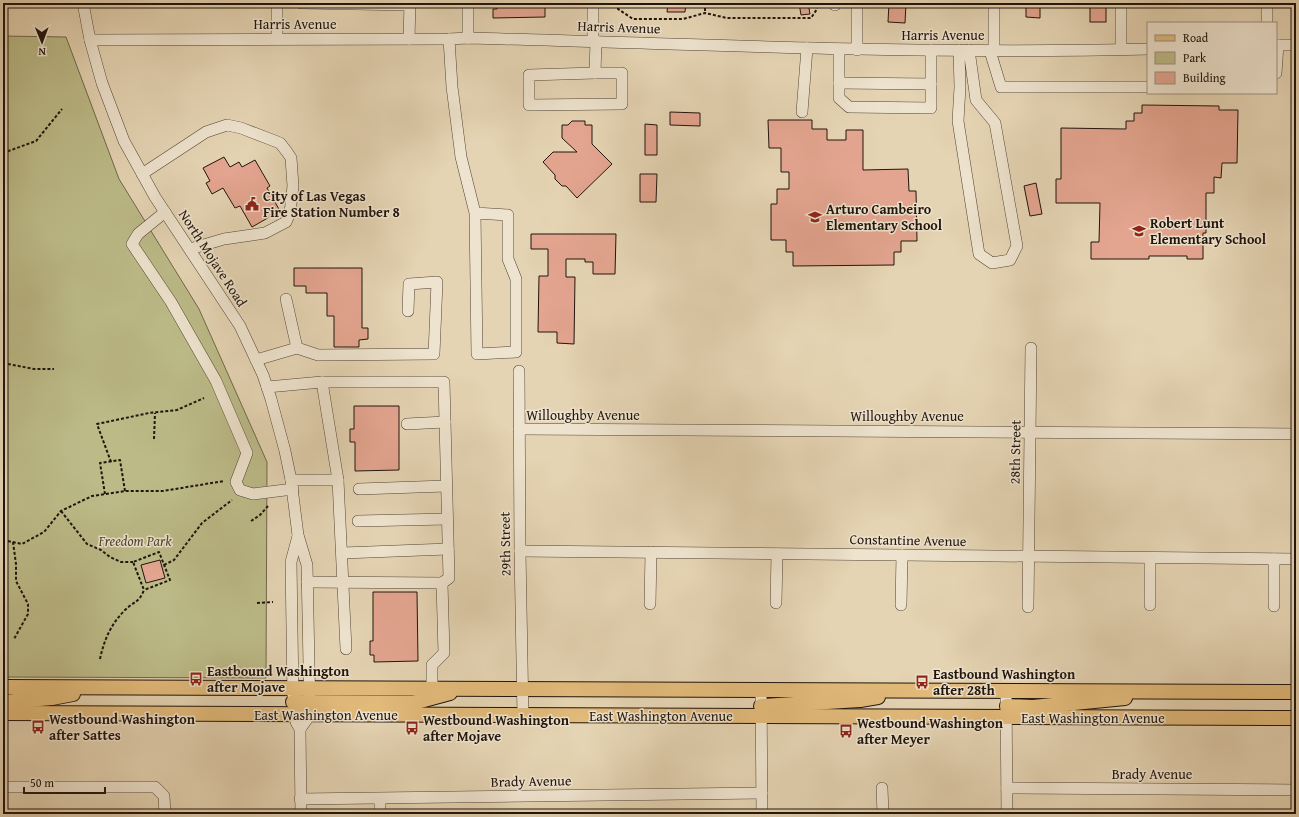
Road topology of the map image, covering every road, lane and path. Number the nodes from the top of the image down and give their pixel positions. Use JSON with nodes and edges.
{"nodes":[{"id":1,"x":83,"y":3,"type":"edge"},
{"id":2,"x":277,"y":3,"type":"edge"},
{"id":3,"x":301,"y":3,"type":"edge"},
{"id":4,"x":468,"y":3,"type":"edge"},
{"id":5,"x":593,"y":3,"type":"edge"},
{"id":6,"x":619,"y":3,"type":"edge"},
{"id":7,"x":705,"y":3,"type":"edge"},
{"id":8,"x":817,"y":3,"type":"edge"},
{"id":9,"x":857,"y":3,"type":"edge"},
{"id":10,"x":994,"y":3,"type":"edge"},
{"id":11,"x":1120,"y":3,"type":"edge"},
{"id":12,"x":1267,"y":3,"type":"edge"},
{"id":13,"x":410,"y":4,"type":"edge"},
{"id":14,"x":705,"y":13,"type":"junction"},
{"id":15,"x":1267,"y":22,"type":"edge"},
{"id":16,"x":468,"y":38,"type":"junction"},
{"id":17,"x":277,"y":39,"type":"junction"},
{"id":18,"x":409,"y":39,"type":"junction"},
{"id":19,"x":449,"y":39,"type":"junction"},
{"id":20,"x":90,"y":40,"type":"junction"},
{"id":21,"x":595,"y":41,"type":"junction"},
{"id":22,"x":1277,"y":45,"type":"edge"},
{"id":23,"x":1296,"y":45,"type":"edge"},
{"id":24,"x":806,"y":48,"type":"junction"},
{"id":25,"x":1147,"y":48,"type":"edge"},
{"id":26,"x":838,"y":49,"type":"junction"},
{"id":27,"x":1121,"y":49,"type":"junction"},
{"id":28,"x":857,"y":50,"type":"junction"},
{"id":29,"x":932,"y":50,"type":"junction"},
{"id":30,"x":964,"y":50,"type":"junction"},
{"id":31,"x":992,"y":51,"type":"junction"},
{"id":32,"x":595,"y":73,"type":"junction"},
{"id":33,"x":839,"y":83,"type":"junction"},
{"id":34,"x":931,"y":84,"type":"junction"},
{"id":35,"x":1147,"y":87,"type":"edge"},
{"id":36,"x":62,"y":109,"type":"dead end"},
{"id":37,"x":802,"y":112,"type":"dead end"},
{"id":38,"x":3,"y":153,"type":"edge"},
{"id":39,"x":142,"y":174,"type":"junction"},
{"id":40,"x":165,"y":212,"type":"junction"},
{"id":41,"x":475,"y":213,"type":"junction"},
{"id":42,"x":190,"y":249,"type":"junction"},
{"id":43,"x":286,"y":299,"type":"dead end"},
{"id":44,"x":408,"y":311,"type":"dead end"},
{"id":45,"x":297,"y":348,"type":"junction"},
{"id":46,"x":1031,"y":348,"type":"dead end"},
{"id":47,"x":256,"y":360,"type":"junction"},
{"id":48,"x":3,"y":363,"type":"edge"},
{"id":49,"x":54,"y":369,"type":"dead end"},
{"id":50,"x":519,"y":371,"type":"dead end"},
{"id":51,"x":322,"y":382,"type":"junction"},
{"id":52,"x":267,"y":387,"type":"junction"},
{"id":53,"x":204,"y":398,"type":"dead end"},
{"id":54,"x":155,"y":413,"type":"junction"},
{"id":55,"x":445,"y":422,"type":"junction"},
{"id":56,"x":407,"y":424,"type":"dead end"},
{"id":57,"x":519,"y":429,"type":"junction"},
{"id":58,"x":1030,"y":432,"type":"junction"},
{"id":59,"x":1296,"y":434,"type":"edge"},
{"id":60,"x":154,"y":439,"type":"dead end"},
{"id":61,"x":111,"y":462,"type":"junction"},
{"id":62,"x":224,"y":480,"type":"dead end"},
{"id":63,"x":338,"y":480,"type":"junction"},
{"id":64,"x":292,"y":484,"type":"junction"},
{"id":65,"x":446,"y":486,"type":"junction"},
{"id":66,"x":359,"y":489,"type":"dead end"},
{"id":67,"x":125,"y":491,"type":"junction"},
{"id":68,"x":105,"y":494,"type":"junction"},
{"id":69,"x":232,"y":500,"type":"dead end"},
{"id":70,"x":268,"y":506,"type":"dead end"},
{"id":71,"x":61,"y":511,"type":"junction"},
{"id":72,"x":447,"y":519,"type":"junction"},
{"id":73,"x":251,"y":521,"type":"dead end"},
{"id":74,"x":358,"y":521,"type":"dead end"},
{"id":75,"x":298,"y":535,"type":"junction"},
{"id":76,"x":3,"y":540,"type":"edge"},
{"id":77,"x":13,"y":542,"type":"junction"},
{"id":78,"x":448,"y":549,"type":"junction"},
{"id":79,"x":520,"y":551,"type":"junction"},
{"id":80,"x":651,"y":552,"type":"junction"},
{"id":81,"x":343,"y":553,"type":"junction"},
{"id":82,"x":777,"y":554,"type":"junction"},
{"id":83,"x":902,"y":555,"type":"junction"},
{"id":84,"x":1028,"y":557,"type":"junction"},
{"id":85,"x":1150,"y":558,"type":"junction"},
{"id":86,"x":1274,"y":559,"type":"junction"},
{"id":87,"x":1296,"y":559,"type":"edge"},
{"id":88,"x":133,"y":562,"type":"junction"},
{"id":89,"x":164,"y":565,"type":"junction"},
{"id":90,"x":307,"y":582,"type":"junction"},
{"id":91,"x":344,"y":582,"type":"junction"},
{"id":92,"x":442,"y":583,"type":"junction"},
{"id":93,"x":144,"y":590,"type":"junction"},
{"id":94,"x":273,"y":602,"type":"dead end"},
{"id":95,"x":257,"y":603,"type":"dead end"},
{"id":96,"x":776,"y":603,"type":"dead end"},
{"id":97,"x":650,"y":604,"type":"dead end"},
{"id":98,"x":901,"y":605,"type":"dead end"},
{"id":99,"x":1150,"y":605,"type":"dead end"},
{"id":100,"x":1274,"y":606,"type":"dead end"},
{"id":101,"x":1028,"y":607,"type":"dead end"},
{"id":102,"x":14,"y":639,"type":"dead end"},
{"id":103,"x":346,"y":649,"type":"dead end"},
{"id":104,"x":100,"y":659,"type":"dead end"},
{"id":105,"x":3,"y":687,"type":"edge"},
{"id":106,"x":107,"y":688,"type":"junction"},
{"id":107,"x":309,"y":688,"type":"junction"},
{"id":108,"x":432,"y":689,"type":"junction"},
{"id":109,"x":461,"y":689,"type":"junction"},
{"id":110,"x":523,"y":689,"type":"junction"},
{"id":111,"x":761,"y":690,"type":"junction"},
{"id":112,"x":914,"y":690,"type":"junction"},
{"id":113,"x":1006,"y":690,"type":"junction"},
{"id":114,"x":1173,"y":691,"type":"junction"},
{"id":115,"x":1296,"y":692,"type":"edge"},
{"id":116,"x":3,"y":702,"type":"edge"},
{"id":117,"x":293,"y":702,"type":"junction"},
{"id":118,"x":310,"y":709,"type":"junction"},
{"id":119,"x":761,"y":711,"type":"junction"},
{"id":120,"x":1007,"y":712,"type":"junction"},
{"id":121,"x":3,"y":714,"type":"edge"},
{"id":122,"x":523,"y":716,"type":"junction"},
{"id":123,"x":1296,"y":718,"type":"edge"},
{"id":124,"x":300,"y":729,"type":"junction"},
{"id":125,"x":3,"y":786,"type":"edge"},
{"id":126,"x":882,"y":788,"type":"dead end"},
{"id":127,"x":1007,"y":788,"type":"junction"},
{"id":128,"x":1296,"y":790,"type":"edge"},
{"id":129,"x":762,"y":793,"type":"junction"},
{"id":130,"x":380,"y":799,"type":"junction"},
{"id":131,"x":300,"y":800,"type":"junction"},
{"id":132,"x":165,"y":814,"type":"edge"},
{"id":133,"x":301,"y":814,"type":"edge"},
{"id":134,"x":380,"y":814,"type":"edge"},
{"id":135,"x":762,"y":814,"type":"edge"},
{"id":136,"x":883,"y":814,"type":"edge"},
{"id":137,"x":1007,"y":814,"type":"edge"}],
"edges":[{"from":1,"to":20,"type":"street","name":"North Mojave Road"},
{"from":2,"to":17,"type":"street"},
{"from":3,"to":13,"type":"street"},
{"from":4,"to":16,"type":"street"},
{"from":5,"to":21,"type":"street"},
{"from":6,"to":14,"type":"path"},
{"from":7,"to":14,"type":"path"},
{"from":8,"to":14,"type":"path"},
{"from":9,"to":28,"type":"street"},
{"from":10,"to":31,"type":"street"},
{"from":11,"to":27,"type":"street"},
{"from":12,"to":15,"type":"street"},
{"from":13,"to":18,"type":"street"},
{"from":16,"to":19,"type":"street","name":"Harris Avenue"},
{"from":16,"to":21,"type":"street","name":"Harris Avenue"},
{"from":17,"to":18,"type":"street","name":"Harris Avenue"},
{"from":17,"to":20,"type":"street","name":"Harris Avenue"},
{"from":18,"to":19,"type":"street","name":"Harris Avenue"},
{"from":19,"to":41,"type":"street"},
{"from":20,"to":39,"type":"street","name":"North Mojave Road"},
{"from":21,"to":24,"type":"street","name":"Harris Avenue"},
{"from":21,"to":32,"type":"street"},
{"from":22,"to":23,"type":"street"},
{"from":24,"to":26,"type":"street","name":"Harris Avenue"},
{"from":24,"to":37,"type":"street"},
{"from":25,"to":27,"type":"street","name":"Harris Avenue"},
{"from":26,"to":28,"type":"street","name":"Harris Avenue"},
{"from":26,"to":33,"type":"street"},
{"from":27,"to":31,"type":"street","name":"Harris Avenue"},
{"from":28,"to":29,"type":"street","name":"Harris Avenue"},
{"from":29,"to":30,"type":"street","name":"Harris Avenue"},
{"from":29,"to":34,"type":"street"},
{"from":30,"to":30,"type":"street"},
{"from":30,"to":31,"type":"street","name":"Harris Avenue"},
{"from":31,"to":35,"type":"street"},
{"from":32,"to":32,"type":"street"},
{"from":33,"to":34,"type":"street"},
{"from":33,"to":34,"type":"street"},
{"from":36,"to":38,"type":"path"},
{"from":39,"to":40,"type":"street","name":"North Mojave Road"},
{"from":39,"to":42,"type":"street"},
{"from":40,"to":42,"type":"street","name":"North Mojave Road"},
{"from":40,"to":64,"type":"street"},
{"from":41,"to":41,"type":"street"},
{"from":42,"to":47,"type":"street","name":"North Mojave Road"},
{"from":43,"to":45,"type":"street"},
{"from":44,"to":45,"type":"street"},
{"from":45,"to":47,"type":"street"},
{"from":46,"to":58,"type":"street","name":"28th Street"},
{"from":47,"to":52,"type":"street","name":"North Mojave Road"},
{"from":48,"to":49,"type":"path"},
{"from":50,"to":57,"type":"street","name":"29th Street"},
{"from":51,"to":52,"type":"street"},
{"from":51,"to":55,"type":"street"},
{"from":51,"to":63,"type":"street"},
{"from":52,"to":64,"type":"street","name":"North Mojave Road"},
{"from":53,"to":54,"type":"path"},
{"from":54,"to":60,"type":"path"},
{"from":54,"to":61,"type":"path"},
{"from":55,"to":56,"type":"street"},
{"from":55,"to":65,"type":"street"},
{"from":57,"to":58,"type":"street","name":"Willoughby Avenue"},
{"from":57,"to":79,"type":"street","name":"29th Street"},
{"from":58,"to":59,"type":"street","name":"Willoughby Avenue"},
{"from":58,"to":84,"type":"street","name":"28th Street"},
{"from":61,"to":67,"type":"path"},
{"from":61,"to":68,"type":"path"},
{"from":62,"to":67,"type":"path"},
{"from":63,"to":64,"type":"street"},
{"from":63,"to":81,"type":"street"},
{"from":64,"to":75,"type":"street","name":"North Mojave Road"},
{"from":65,"to":66,"type":"street"},
{"from":65,"to":72,"type":"street"},
{"from":67,"to":68,"type":"path"},
{"from":68,"to":71,"type":"path"},
{"from":69,"to":89,"type":"path"},
{"from":70,"to":73,"type":"path"},
{"from":71,"to":77,"type":"path"},
{"from":71,"to":88,"type":"path"},
{"from":72,"to":74,"type":"street"},
{"from":72,"to":78,"type":"street"},
{"from":75,"to":90,"type":"street","name":"North Mojave Road"},
{"from":75,"to":117,"type":"street","name":"North Mojave Road"},
{"from":76,"to":77,"type":"path"},
{"from":77,"to":102,"type":"path"},
{"from":78,"to":81,"type":"street"},
{"from":78,"to":92,"type":"street"},
{"from":79,"to":80,"type":"street","name":"Constantine Avenue"},
{"from":79,"to":110,"type":"street","name":"29th Street"},
{"from":80,"to":82,"type":"street","name":"Constantine Avenue"},
{"from":80,"to":97,"type":"street"},
{"from":81,"to":91,"type":"street"},
{"from":82,"to":83,"type":"street","name":"Constantine Avenue"},
{"from":82,"to":96,"type":"street"},
{"from":83,"to":84,"type":"street","name":"Constantine Avenue"},
{"from":83,"to":98,"type":"street"},
{"from":84,"to":85,"type":"street","name":"Constantine Avenue"},
{"from":84,"to":101,"type":"street","name":"28th Street"},
{"from":85,"to":86,"type":"street","name":"Constantine Avenue"},
{"from":85,"to":99,"type":"street"},
{"from":86,"to":87,"type":"street","name":"Constantine Avenue"},
{"from":86,"to":100,"type":"street"},
{"from":88,"to":89,"type":"path"},
{"from":88,"to":93,"type":"path"},
{"from":89,"to":93,"type":"path"},
{"from":90,"to":91,"type":"street"},
{"from":90,"to":107,"type":"street","name":"North Mojave Road"},
{"from":91,"to":92,"type":"street"},
{"from":91,"to":103,"type":"street"},
{"from":92,"to":108,"type":"street"},
{"from":93,"to":104,"type":"path"},
{"from":94,"to":95,"type":"path"},
{"from":105,"to":106,"type":"main road","name":"East Washington Avenue"},
{"from":106,"to":116,"type":"main road"},
{"from":106,"to":117,"type":"main road","name":"East Washington Avenue"},
{"from":107,"to":108,"type":"main road","name":"East Washington Avenue"},
{"from":107,"to":117,"type":"main road","name":"East Washington Avenue"},
{"from":107,"to":118,"type":"street","name":"North Mojave Road"},
{"from":108,"to":109,"type":"main road","name":"East Washington Avenue"},
{"from":109,"to":110,"type":"main road","name":"East Washington Avenue"},
{"from":109,"to":118,"type":"main road"},
{"from":110,"to":111,"type":"main road","name":"East Washington Avenue"},
{"from":110,"to":122,"type":"street","name":"29th Street"},
{"from":111,"to":112,"type":"main road","name":"East Washington Avenue"},
{"from":111,"to":119,"type":"street"},
{"from":112,"to":113,"type":"main road","name":"East Washington Avenue"},
{"from":112,"to":119,"type":"main road"},
{"from":113,"to":114,"type":"main road","name":"East Washington Avenue"},
{"from":113,"to":120,"type":"street"},
{"from":114,"to":115,"type":"main road","name":"East Washington Avenue"},
{"from":114,"to":120,"type":"main road"},
{"from":117,"to":118,"type":"main road","name":"East Washington Avenue"},
{"from":117,"to":121,"type":"main road","name":"East Washington Avenue"},
{"from":117,"to":124,"type":"street","name":"North Mojave Road"},
{"from":118,"to":122,"type":"main road","name":"East Washington Avenue"},
{"from":118,"to":124,"type":"street"},
{"from":119,"to":120,"type":"main road","name":"East Washington Avenue"},
{"from":119,"to":122,"type":"main road","name":"East Washington Avenue"},
{"from":119,"to":129,"type":"street"},
{"from":120,"to":123,"type":"main road","name":"East Washington Avenue"},
{"from":120,"to":127,"type":"street"},
{"from":124,"to":131,"type":"street","name":"North Mojave Road"},
{"from":125,"to":132,"type":"street"},
{"from":126,"to":136,"type":"street"},
{"from":127,"to":128,"type":"street","name":"Brady Avenue"},
{"from":127,"to":137,"type":"street"},
{"from":129,"to":130,"type":"street","name":"Brady Avenue"},
{"from":129,"to":135,"type":"street"},
{"from":130,"to":131,"type":"street","name":"Brady Avenue"},
{"from":130,"to":134,"type":"street"},
{"from":131,"to":133,"type":"street","name":"North Mojave Road"}]}
